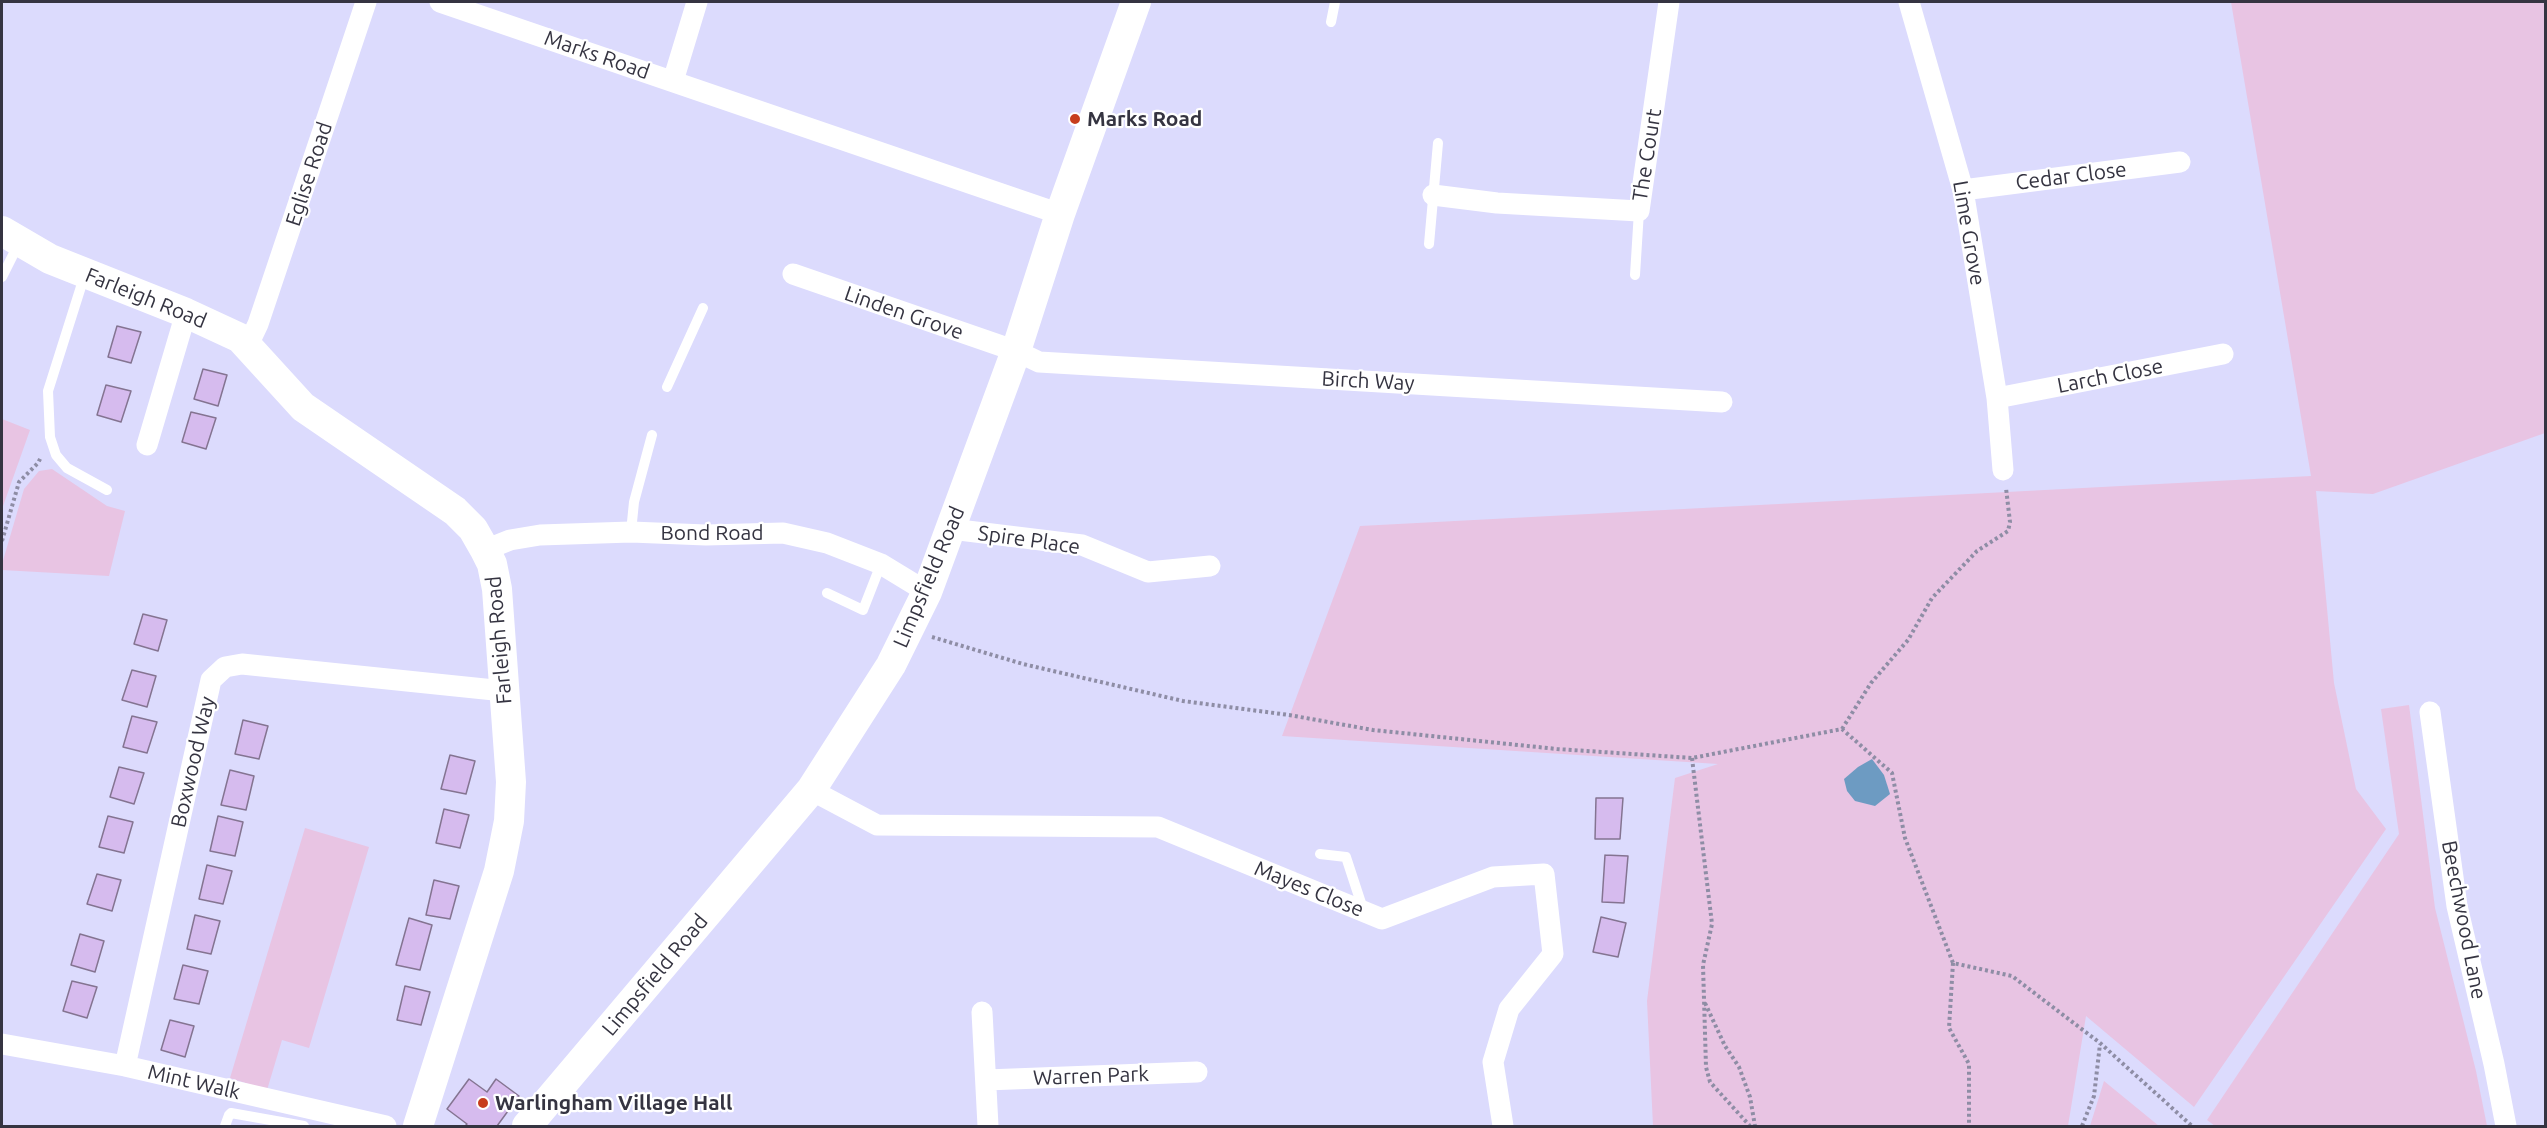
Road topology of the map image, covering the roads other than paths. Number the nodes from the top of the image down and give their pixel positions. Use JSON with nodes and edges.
{"nodes":[{"id":1,"x":366,"y":2,"type":"edge"},
{"id":2,"x":440,"y":2,"type":"edge"},
{"id":3,"x":697,"y":2,"type":"edge"},
{"id":4,"x":1136,"y":2,"type":"edge"},
{"id":5,"x":1335,"y":2,"type":"edge"},
{"id":6,"x":1669,"y":2,"type":"edge"},
{"id":7,"x":1909,"y":2,"type":"edge"},
{"id":8,"x":1331,"y":22,"type":"dead end"},
{"id":9,"x":673,"y":81,"type":"junction"},
{"id":10,"x":1438,"y":143,"type":"dead end"},
{"id":11,"x":2180,"y":162,"type":"dead end"},
{"id":12,"x":1963,"y":190,"type":"junction"},
{"id":13,"x":1433,"y":195,"type":"junction"},
{"id":14,"x":1639,"y":211,"type":"junction"},
{"id":15,"x":1060,"y":214,"type":"junction"},
{"id":16,"x":10,"y":237,"type":"edge"},
{"id":17,"x":1429,"y":244,"type":"dead end"},
{"id":18,"x":85,"y":274,"type":"junction"},
{"id":19,"x":793,"y":274,"type":"dead end"},
{"id":20,"x":1635,"y":275,"type":"dead end"},
{"id":21,"x":2,"y":277,"type":"edge"},
{"id":22,"x":703,"y":308,"type":"dead end"},
{"id":23,"x":186,"y":313,"type":"junction"},
{"id":24,"x":248,"y":345,"type":"junction"},
{"id":25,"x":1016,"y":351,"type":"junction"},
{"id":26,"x":2223,"y":354,"type":"dead end"},
{"id":27,"x":667,"y":387,"type":"dead end"},
{"id":28,"x":1997,"y":398,"type":"junction"},
{"id":29,"x":1722,"y":402,"type":"dead end"},
{"id":30,"x":652,"y":435,"type":"dead end"},
{"id":31,"x":147,"y":445,"type":"dead end"},
{"id":32,"x":2003,"y":470,"type":"road end"},
{"id":33,"x":107,"y":490,"type":"dead end"},
{"id":34,"x":951,"y":529,"type":"junction"},
{"id":35,"x":631,"y":532,"type":"junction"},
{"id":36,"x":486,"y":550,"type":"junction"},
{"id":37,"x":881,"y":564,"type":"junction"},
{"id":38,"x":1210,"y":566,"type":"dead end"},
{"id":39,"x":927,"y":592,"type":"junction"},
{"id":40,"x":827,"y":593,"type":"dead end"},
{"id":41,"x":504,"y":691,"type":"junction"},
{"id":42,"x":2430,"y":712,"type":"dead end"},
{"id":43,"x":811,"y":790,"type":"junction"},
{"id":44,"x":1320,"y":854,"type":"dead end"},
{"id":45,"x":1365,"y":912,"type":"junction"},
{"id":46,"x":982,"y":1012,"type":"dead end"},
{"id":47,"x":2,"y":1044,"type":"edge"},
{"id":48,"x":125,"y":1066,"type":"junction"},
{"id":49,"x":1197,"y":1072,"type":"dead end"},
{"id":50,"x":986,"y":1080,"type":"junction"},
{"id":51,"x":225,"y":1126,"type":"edge"},
{"id":52,"x":304,"y":1126,"type":"edge"},
{"id":53,"x":386,"y":1126,"type":"edge"},
{"id":54,"x":418,"y":1126,"type":"edge"},
{"id":55,"x":527,"y":1126,"type":"edge"},
{"id":56,"x":988,"y":1126,"type":"edge"},
{"id":57,"x":1503,"y":1126,"type":"edge"},
{"id":58,"x":2506,"y":1126,"type":"edge"}],
"edges":[{"from":1,"to":24,"type":"street","name":"Eglise Road"},
{"from":2,"to":9,"type":"street","name":"Marks Road"},
{"from":3,"to":9,"type":"street"},
{"from":4,"to":15,"type":"main road","name":"Limpsfield Road"},
{"from":5,"to":8,"type":"lane"},
{"from":6,"to":14,"type":"street","name":"The Court"},
{"from":7,"to":12,"type":"street","name":"Lime Grove"},
{"from":9,"to":15,"type":"street","name":"Marks Road"},
{"from":10,"to":13,"type":"lane"},
{"from":11,"to":12,"type":"street","name":"Cedar Close"},
{"from":12,"to":28,"type":"street","name":"Lime Grove"},
{"from":13,"to":14,"type":"street","name":"The Court"},
{"from":13,"to":17,"type":"lane"},
{"from":14,"to":20,"type":"lane"},
{"from":15,"to":25,"type":"main road","name":"Limpsfield Road"},
{"from":16,"to":18,"type":"main road","name":"Farleigh Road"},
{"from":16,"to":21,"type":"lane"},
{"from":18,"to":23,"type":"main road","name":"Farleigh Road"},
{"from":18,"to":33,"type":"lane"},
{"from":19,"to":25,"type":"street","name":"Linden Grove"},
{"from":22,"to":27,"type":"lane"},
{"from":23,"to":24,"type":"main road","name":"Farleigh Road"},
{"from":23,"to":31,"type":"street"},
{"from":24,"to":36,"type":"main road","name":"Farleigh Road"},
{"from":25,"to":29,"type":"street","name":"Birch Way"},
{"from":25,"to":34,"type":"main road","name":"Limpsfield Road"},
{"from":26,"to":28,"type":"street","name":"Larch Close"},
{"from":28,"to":32,"type":"street","name":"Lime Grove"},
{"from":30,"to":35,"type":"lane"},
{"from":34,"to":38,"type":"street","name":"Spire Place"},
{"from":34,"to":39,"type":"main road","name":"Limpsfield Road"},
{"from":35,"to":36,"type":"street","name":"Bond Road"},
{"from":35,"to":37,"type":"street","name":"Bond Road"},
{"from":36,"to":41,"type":"main road","name":"Farleigh Road"},
{"from":37,"to":39,"type":"street","name":"Bond Road"},
{"from":37,"to":40,"type":"lane"},
{"from":39,"to":43,"type":"main road","name":"Limpsfield Road"},
{"from":41,"to":48,"type":"street","name":"Boxwood Way"},
{"from":41,"to":54,"type":"main road","name":"Farleigh Road"},
{"from":42,"to":58,"type":"street","name":"Beechwood Lane"},
{"from":43,"to":45,"type":"street","name":"Mayes Close"},
{"from":43,"to":55,"type":"main road","name":"Limpsfield Road"},
{"from":44,"to":45,"type":"lane"},
{"from":45,"to":57,"type":"street","name":"Mayes Close"},
{"from":46,"to":50,"type":"street"},
{"from":47,"to":48,"type":"street","name":"Mint Walk"},
{"from":48,"to":53,"type":"street","name":"Mint Walk"},
{"from":49,"to":50,"type":"street","name":"Warren Park"},
{"from":50,"to":56,"type":"street"},
{"from":51,"to":52,"type":"lane"}]}
